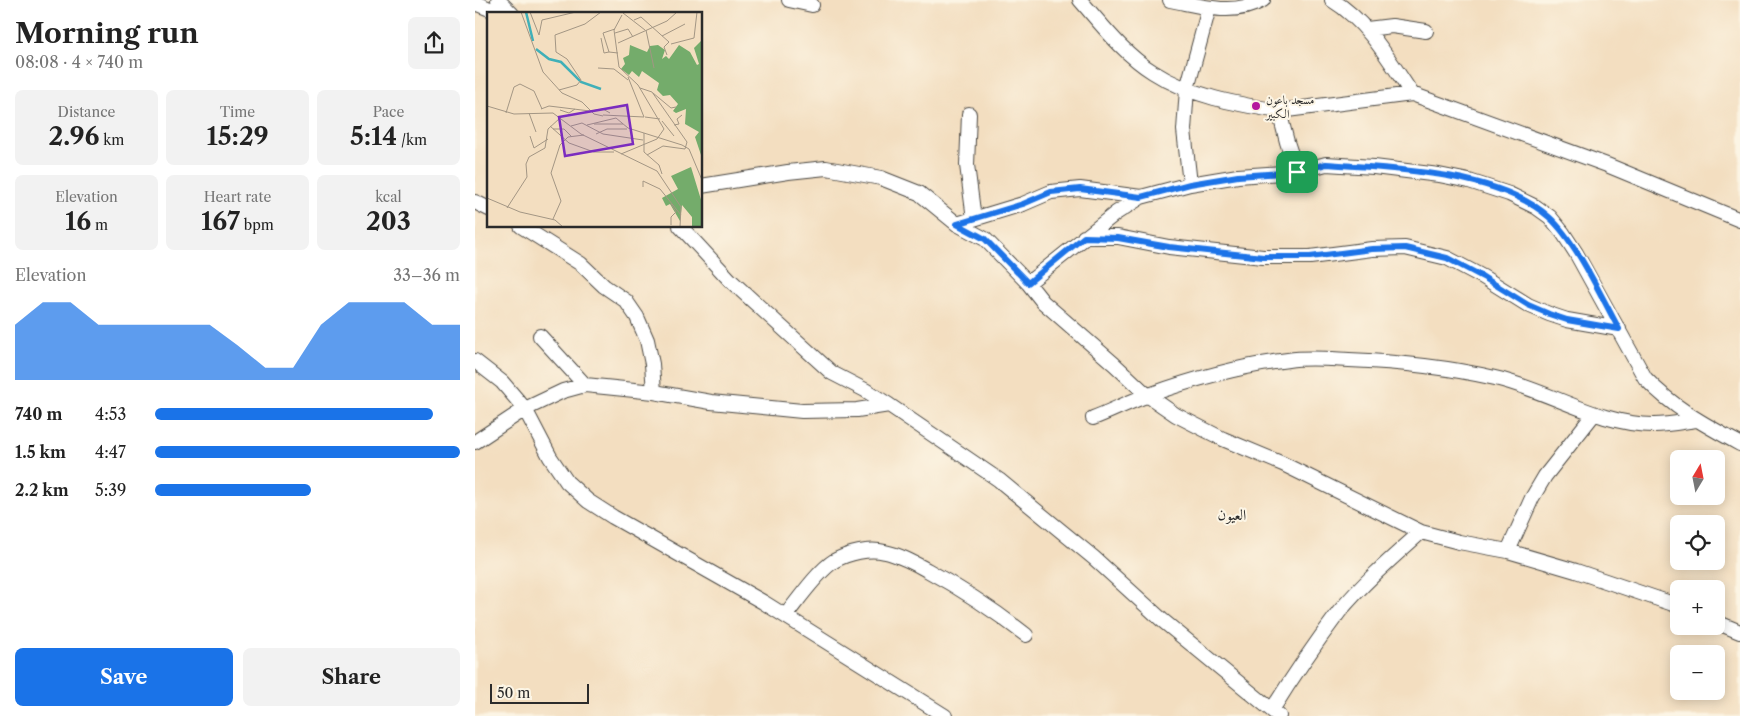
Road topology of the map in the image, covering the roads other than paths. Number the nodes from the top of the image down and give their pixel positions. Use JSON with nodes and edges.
{"nodes":[{"id":1,"x":499,"y":0,"type":"edge"},
{"id":2,"x":789,"y":0,"type":"edge"},
{"id":3,"x":1080,"y":0,"type":"edge"},
{"id":4,"x":1170,"y":0,"type":"edge"},
{"id":5,"x":1263,"y":0,"type":"edge"},
{"id":6,"x":1332,"y":0,"type":"edge"},
{"id":7,"x":475,"y":3,"type":"edge"},
{"id":8,"x":812,"y":5,"type":"dead end"},
{"id":9,"x":1209,"y":8,"type":"junction"},
{"id":10,"x":497,"y":12,"type":"edge"},
{"id":11,"x":510,"y":12,"type":"edge"},
{"id":12,"x":1367,"y":29,"type":"junction"},
{"id":13,"x":1426,"y":31,"type":"dead end"},
{"id":14,"x":1187,"y":89,"type":"junction"},
{"id":15,"x":1412,"y":94,"type":"junction"},
{"id":16,"x":1279,"y":111,"type":"junction"},
{"id":17,"x":969,"y":114,"type":"dead end"},
{"id":18,"x":1297,"y":172,"type":"junction"},
{"id":19,"x":1190,"y":184,"type":"junction"},
{"id":20,"x":703,"y":186,"type":"edge"},
{"id":21,"x":1141,"y":197,"type":"junction"},
{"id":22,"x":475,"y":202,"type":"edge"},
{"id":23,"x":487,"y":208,"type":"edge"},
{"id":24,"x":974,"y":220,"type":"junction"},
{"id":25,"x":1740,"y":220,"type":"edge"},
{"id":26,"x":957,"y":224,"type":"junction"},
{"id":27,"x":524,"y":228,"type":"edge"},
{"id":28,"x":682,"y":228,"type":"edge"},
{"id":29,"x":1084,"y":237,"type":"junction"},
{"id":30,"x":1028,"y":283,"type":"junction"},
{"id":31,"x":1619,"y":329,"type":"junction"},
{"id":32,"x":540,"y":336,"type":"dead end"},
{"id":33,"x":475,"y":361,"type":"edge"},
{"id":34,"x":585,"y":385,"type":"junction"},
{"id":35,"x":654,"y":392,"type":"junction"},
{"id":36,"x":1147,"y":395,"type":"junction"},
{"id":37,"x":889,"y":405,"type":"junction"},
{"id":38,"x":525,"y":409,"type":"junction"},
{"id":39,"x":1594,"y":414,"type":"junction"},
{"id":40,"x":1093,"y":418,"type":"dead end"},
{"id":41,"x":1695,"y":420,"type":"junction"},
{"id":42,"x":475,"y":442,"type":"edge"},
{"id":43,"x":1740,"y":444,"type":"edge"},
{"id":44,"x":1421,"y":532,"type":"junction"},
{"id":45,"x":1508,"y":551,"type":"junction"},
{"id":46,"x":1670,"y":603,"type":"edge"},
{"id":47,"x":786,"y":615,"type":"junction"},
{"id":48,"x":1725,"y":626,"type":"edge"},
{"id":49,"x":1740,"y":632,"type":"edge"},
{"id":50,"x":1026,"y":635,"type":"dead end"},
{"id":51,"x":1276,"y":713,"type":"edge"},
{"id":52,"x":945,"y":716,"type":"edge"}],
"edges":[{"from":1,"to":11,"type":"street"},
{"from":2,"to":8,"type":"street"},
{"from":3,"to":14,"type":"street"},
{"from":4,"to":9,"type":"street"},
{"from":5,"to":9,"type":"street"},
{"from":6,"to":12,"type":"street"},
{"from":7,"to":10,"type":"street"},
{"from":9,"to":14,"type":"street"},
{"from":12,"to":13,"type":"street"},
{"from":12,"to":15,"type":"street"},
{"from":14,"to":16,"type":"street"},
{"from":14,"to":19,"type":"street"},
{"from":15,"to":16,"type":"street"},
{"from":15,"to":25,"type":"street"},
{"from":16,"to":18,"type":"street"},
{"from":17,"to":24,"type":"street"},
{"from":18,"to":19,"type":"street"},
{"from":18,"to":31,"type":"street"},
{"from":19,"to":21,"type":"street"},
{"from":20,"to":26,"type":"street"},
{"from":21,"to":24,"type":"street"},
{"from":21,"to":29,"type":"street"},
{"from":22,"to":23,"type":"street"},
{"from":24,"to":26,"type":"street"},
{"from":26,"to":30,"type":"street"},
{"from":27,"to":35,"type":"street"},
{"from":28,"to":37,"type":"street"},
{"from":29,"to":30,"type":"street"},
{"from":29,"to":31,"type":"street"},
{"from":30,"to":36,"type":"street"},
{"from":31,"to":41,"type":"street"},
{"from":32,"to":34,"type":"street"},
{"from":33,"to":38,"type":"street"},
{"from":34,"to":35,"type":"street"},
{"from":34,"to":38,"type":"street"},
{"from":35,"to":37,"type":"street"},
{"from":36,"to":39,"type":"street"},
{"from":36,"to":40,"type":"street"},
{"from":36,"to":44,"type":"street"},
{"from":37,"to":51,"type":"street"},
{"from":38,"to":42,"type":"street"},
{"from":38,"to":47,"type":"street"},
{"from":39,"to":41,"type":"street"},
{"from":39,"to":45,"type":"street"},
{"from":41,"to":43,"type":"street"},
{"from":44,"to":45,"type":"street"},
{"from":44,"to":51,"type":"street"},
{"from":45,"to":46,"type":"street"},
{"from":47,"to":50,"type":"street"},
{"from":47,"to":52,"type":"street"},
{"from":48,"to":49,"type":"street"}]}
